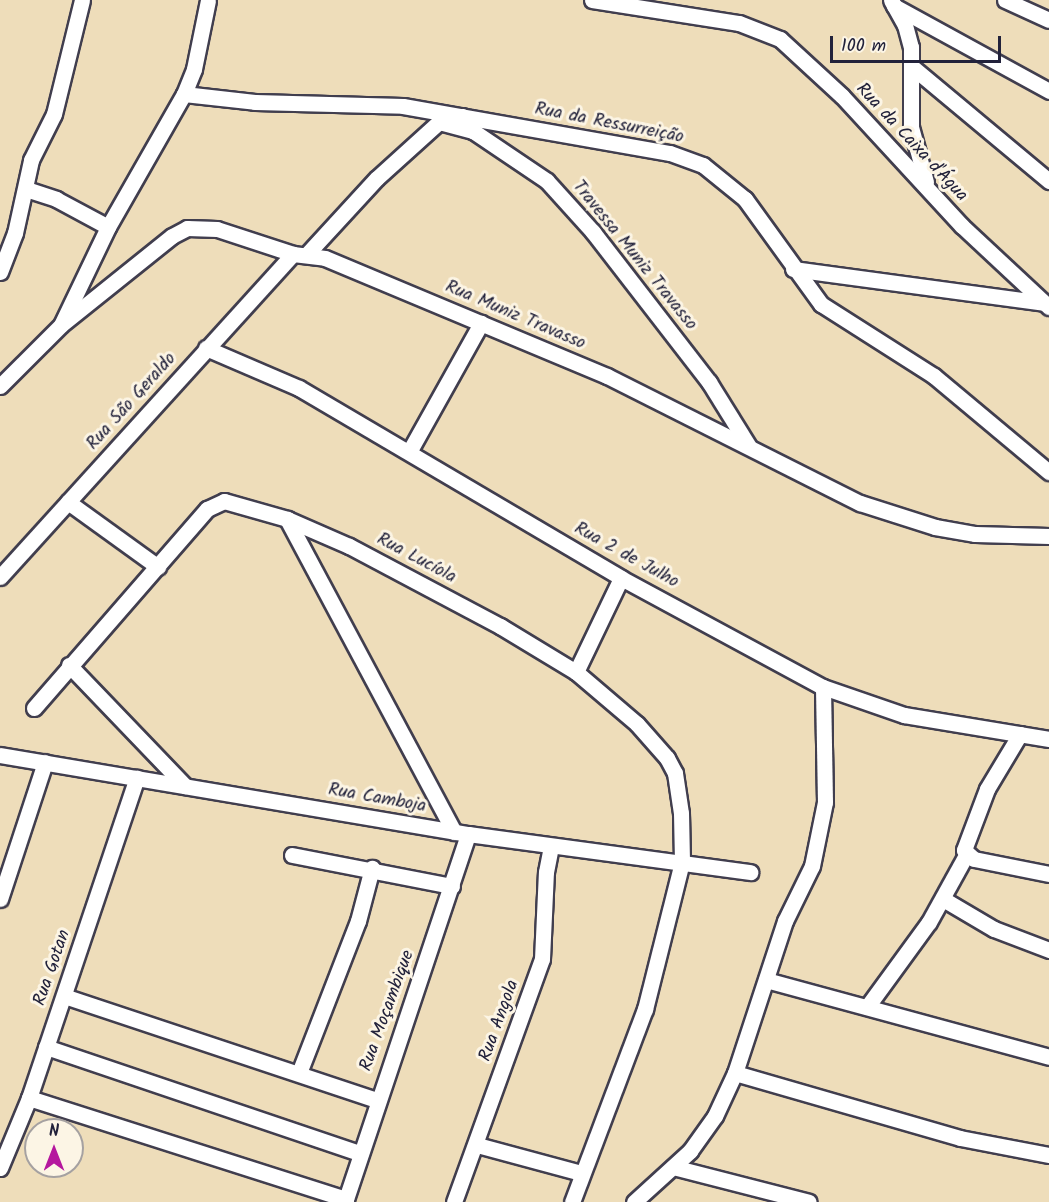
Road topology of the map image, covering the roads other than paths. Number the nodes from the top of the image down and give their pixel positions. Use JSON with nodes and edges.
{"nodes":[{"id":1,"x":82,"y":0,"type":"edge"},
{"id":2,"x":208,"y":0,"type":"edge"},
{"id":3,"x":592,"y":0,"type":"edge"},
{"id":4,"x":1005,"y":0,"type":"edge"},
{"id":5,"x":889,"y":2,"type":"edge"},
{"id":6,"x":1049,"y":20,"type":"edge"},
{"id":7,"x":911,"y":66,"type":"junction"},
{"id":8,"x":1049,"y":91,"type":"edge"},
{"id":9,"x":184,"y":94,"type":"junction"},
{"id":10,"x":462,"y":116,"type":"junction"},
{"id":11,"x":473,"y":131,"type":"junction"},
{"id":12,"x":1049,"y":182,"type":"edge"},
{"id":13,"x":26,"y":189,"type":"junction"},
{"id":14,"x":930,"y":192,"type":"junction"},
{"id":15,"x":108,"y":227,"type":"junction"},
{"id":16,"x":7,"y":231,"type":"edge"},
{"id":17,"x":300,"y":254,"type":"junction"},
{"id":18,"x":793,"y":269,"type":"junction"},
{"id":19,"x":0,"y":272,"type":"edge"},
{"id":20,"x":1047,"y":305,"type":"edge"},
{"id":21,"x":482,"y":323,"type":"junction"},
{"id":22,"x":61,"y":326,"type":"junction"},
{"id":23,"x":206,"y":348,"type":"junction"},
{"id":24,"x":0,"y":386,"type":"edge"},
{"id":25,"x":749,"y":446,"type":"junction"},
{"id":26,"x":409,"y":452,"type":"junction"},
{"id":27,"x":1049,"y":472,"type":"edge"},
{"id":28,"x":68,"y":502,"type":"junction"},
{"id":29,"x":287,"y":519,"type":"junction"},
{"id":30,"x":1049,"y":536,"type":"edge"},
{"id":31,"x":158,"y":567,"type":"junction"},
{"id":32,"x":0,"y":577,"type":"edge"},
{"id":33,"x":621,"y":578,"type":"junction"},
{"id":34,"x":69,"y":665,"type":"junction"},
{"id":35,"x":576,"y":672,"type":"junction"},
{"id":36,"x":823,"y":687,"type":"junction"},
{"id":37,"x":34,"y":708,"type":"dead end"},
{"id":38,"x":1020,"y":734,"type":"junction"},
{"id":39,"x":1049,"y":739,"type":"edge"},
{"id":40,"x":0,"y":755,"type":"edge"},
{"id":41,"x":45,"y":762,"type":"junction"},
{"id":42,"x":137,"y":778,"type":"junction"},
{"id":43,"x":185,"y":786,"type":"junction"},
{"id":44,"x":461,"y":833,"type":"junction"},
{"id":45,"x":551,"y":847,"type":"junction"},
{"id":46,"x":0,"y":849,"type":"edge"},
{"id":47,"x":16,"y":850,"type":"junction"},
{"id":48,"x":292,"y":855,"type":"dead end"},
{"id":49,"x":970,"y":857,"type":"junction"},
{"id":50,"x":682,"y":862,"type":"junction"},
{"id":51,"x":372,"y":868,"type":"junction"},
{"id":52,"x":750,"y":872,"type":"dead end"},
{"id":53,"x":1049,"y":874,"type":"edge"},
{"id":54,"x":452,"y":886,"type":"junction"},
{"id":55,"x":0,"y":899,"type":"edge"},
{"id":56,"x":943,"y":899,"type":"junction"},
{"id":57,"x":1049,"y":950,"type":"edge"},
{"id":58,"x":766,"y":980,"type":"junction"},
{"id":59,"x":64,"y":996,"type":"junction"},
{"id":60,"x":867,"y":1006,"type":"junction"},
{"id":61,"x":46,"y":1047,"type":"junction"},
{"id":62,"x":1049,"y":1057,"type":"edge"},
{"id":63,"x":299,"y":1073,"type":"junction"},
{"id":64,"x":735,"y":1073,"type":"junction"},
{"id":65,"x":29,"y":1098,"type":"junction"},
{"id":66,"x":376,"y":1100,"type":"junction"},
{"id":67,"x":477,"y":1145,"type":"junction"},
{"id":68,"x":360,"y":1153,"type":"junction"},
{"id":69,"x":1049,"y":1155,"type":"edge"},
{"id":70,"x":673,"y":1167,"type":"junction"},
{"id":71,"x":0,"y":1168,"type":"edge"},
{"id":72,"x":581,"y":1173,"type":"junction"},
{"id":73,"x":345,"y":1201,"type":"edge"},
{"id":74,"x":454,"y":1202,"type":"edge"},
{"id":75,"x":572,"y":1202,"type":"edge"},
{"id":76,"x":634,"y":1202,"type":"edge"},
{"id":77,"x":809,"y":1202,"type":"edge"}],
"edges":[{"from":1,"to":13,"type":"street"},
{"from":2,"to":9,"type":"street"},
{"from":3,"to":14,"type":"street","name":"Rua da Caixa d'Água"},
{"from":4,"to":6,"type":"street"},
{"from":5,"to":7,"type":"street"},
{"from":5,"to":8,"type":"street"},
{"from":7,"to":12,"type":"street"},
{"from":7,"to":14,"type":"street"},
{"from":9,"to":10,"type":"street","name":"Rua da Ressurreição"},
{"from":9,"to":15,"type":"street"},
{"from":10,"to":11,"type":"street","name":"Travessa Muniz Travasso"},
{"from":10,"to":18,"type":"street","name":"Rua da Ressurreição"},
{"from":11,"to":17,"type":"street","name":"Rua São Geraldo"},
{"from":11,"to":25,"type":"street","name":"Travessa Muniz Travasso"},
{"from":13,"to":15,"type":"street"},
{"from":13,"to":16,"type":"street"},
{"from":14,"to":20,"type":"street","name":"Rua da Caixa d'Água"},
{"from":15,"to":22,"type":"street"},
{"from":16,"to":19,"type":"street"},
{"from":17,"to":21,"type":"street","name":"Rua Muniz Travasso"},
{"from":17,"to":22,"type":"street","name":"Rua Muniz Travasso"},
{"from":17,"to":23,"type":"street","name":"Rua São Geraldo"},
{"from":18,"to":20,"type":"street"},
{"from":18,"to":27,"type":"street","name":"Rua da Ressurreição"},
{"from":21,"to":25,"type":"street","name":"Rua Muniz Travasso"},
{"from":21,"to":26,"type":"street"},
{"from":22,"to":24,"type":"street","name":"Rua Muniz Travasso"},
{"from":23,"to":26,"type":"street","name":"Rua 2 de Julho"},
{"from":23,"to":28,"type":"street","name":"Rua São Geraldo"},
{"from":25,"to":30,"type":"street","name":"Rua Muniz Travasso"},
{"from":26,"to":33,"type":"street","name":"Rua 2 de Julho"},
{"from":28,"to":31,"type":"street"},
{"from":28,"to":32,"type":"street","name":"Rua São Geraldo"},
{"from":29,"to":31,"type":"street","name":"Rua Lucíola"},
{"from":29,"to":35,"type":"street","name":"Rua Lucíola"},
{"from":29,"to":44,"type":"street"},
{"from":31,"to":34,"type":"street","name":"Rua Lucíola"},
{"from":33,"to":35,"type":"street"},
{"from":33,"to":36,"type":"street","name":"Rua 2 de Julho"},
{"from":34,"to":37,"type":"street","name":"Rua Lucíola"},
{"from":34,"to":43,"type":"street"},
{"from":35,"to":50,"type":"street","name":"Rua Lucíola"},
{"from":36,"to":38,"type":"street","name":"Rua 2 de Julho"},
{"from":36,"to":58,"type":"street"},
{"from":38,"to":39,"type":"street","name":"Rua 2 de Julho"},
{"from":38,"to":49,"type":"street"},
{"from":40,"to":41,"type":"street","name":"Rua Camboja"},
{"from":41,"to":42,"type":"street","name":"Rua Camboja"},
{"from":41,"to":47,"type":"street"},
{"from":42,"to":43,"type":"street","name":"Rua Camboja"},
{"from":42,"to":59,"type":"street","name":"Rua Gotan"},
{"from":43,"to":44,"type":"street","name":"Rua Camboja"},
{"from":44,"to":45,"type":"street","name":"Rua Camboja"},
{"from":44,"to":54,"type":"street","name":"Rua Moçambique"},
{"from":45,"to":50,"type":"street","name":"Rua Camboja"},
{"from":45,"to":67,"type":"street","name":"Rua Angola"},
{"from":46,"to":47,"type":"street"},
{"from":47,"to":55,"type":"street"},
{"from":48,"to":51,"type":"street"},
{"from":49,"to":53,"type":"street"},
{"from":49,"to":56,"type":"street"},
{"from":50,"to":52,"type":"street","name":"Rua Camboja"},
{"from":50,"to":72,"type":"street","name":"Rua Lucíola"},
{"from":51,"to":54,"type":"street"},
{"from":51,"to":63,"type":"street"},
{"from":54,"to":66,"type":"street","name":"Rua Moçambique"},
{"from":56,"to":57,"type":"street"},
{"from":56,"to":60,"type":"street"},
{"from":58,"to":60,"type":"street"},
{"from":58,"to":64,"type":"street"},
{"from":59,"to":61,"type":"street","name":"Rua Gotan"},
{"from":59,"to":63,"type":"street"},
{"from":60,"to":62,"type":"street"},
{"from":61,"to":65,"type":"street","name":"Rua Gotan"},
{"from":61,"to":68,"type":"street"},
{"from":63,"to":66,"type":"street"},
{"from":64,"to":69,"type":"street"},
{"from":64,"to":70,"type":"street"},
{"from":65,"to":71,"type":"street","name":"Rua Gotan"},
{"from":65,"to":73,"type":"street"},
{"from":66,"to":68,"type":"street","name":"Rua Moçambique"},
{"from":67,"to":72,"type":"street"},
{"from":67,"to":74,"type":"street","name":"Rua Angola"},
{"from":68,"to":73,"type":"street","name":"Rua Moçambique"},
{"from":70,"to":76,"type":"street"},
{"from":70,"to":77,"type":"street"},
{"from":72,"to":75,"type":"street","name":"Rua Lucíola"}]}
